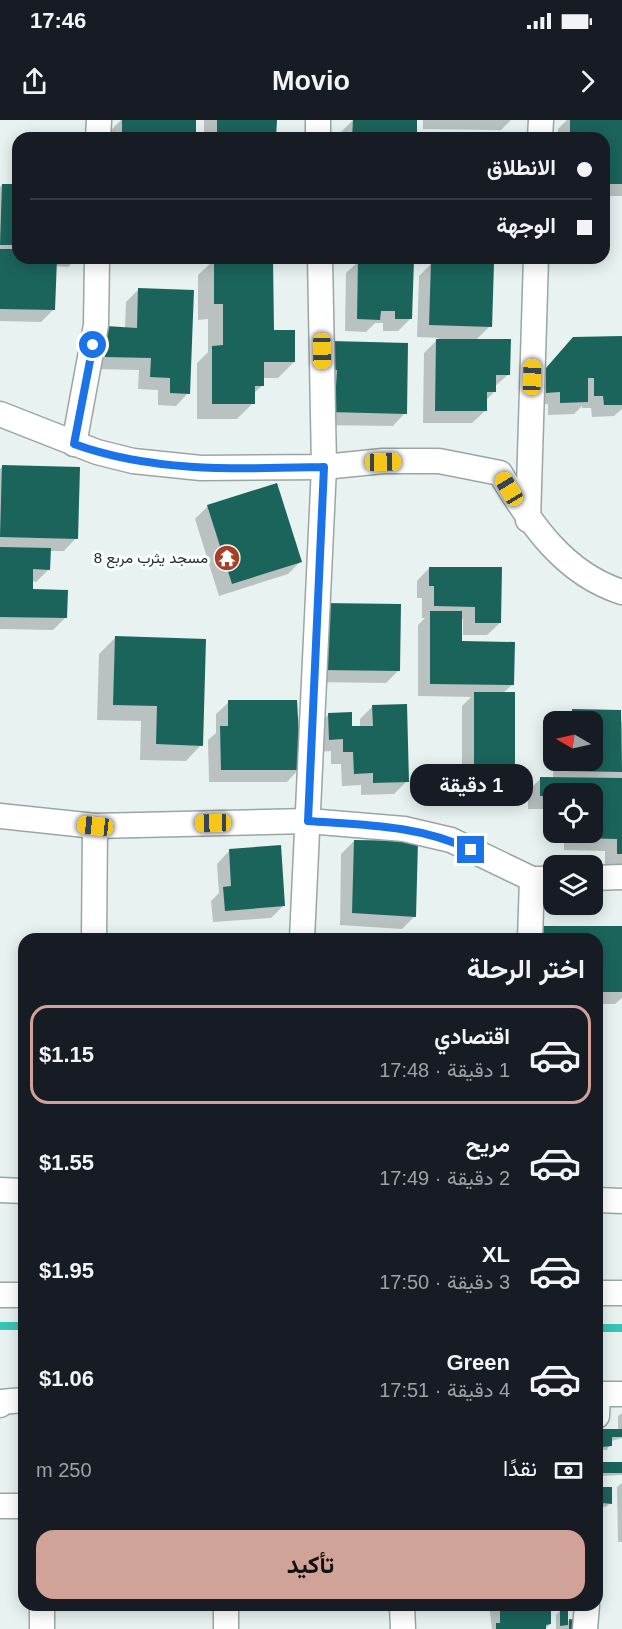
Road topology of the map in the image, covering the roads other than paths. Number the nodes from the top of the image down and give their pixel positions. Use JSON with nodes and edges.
{"nodes":[{"id":1,"x":97,"y":264,"type":"edge"},
{"id":2,"x":320,"y":264,"type":"edge"},
{"id":3,"x":536,"y":264,"type":"edge"},
{"id":4,"x":0,"y":414,"type":"edge"},
{"id":5,"x":74,"y":444,"type":"junction"},
{"id":6,"x":324,"y":467,"type":"junction"},
{"id":7,"x":528,"y":520,"type":"junction"},
{"id":8,"x":622,"y":592,"type":"edge"},
{"id":9,"x":0,"y":816,"type":"edge"},
{"id":10,"x":308,"y":821,"type":"junction"},
{"id":11,"x":95,"y":826,"type":"junction"},
{"id":12,"x":622,"y":877,"type":"edge"},
{"id":13,"x":603,"y":878,"type":"edge"},
{"id":14,"x":543,"y":879,"type":"edge"},
{"id":15,"x":94,"y":933,"type":"edge"},
{"id":16,"x":302,"y":933,"type":"edge"},
{"id":17,"x":531,"y":933,"type":"edge"},
{"id":18,"x":0,"y":1190,"type":"edge"},
{"id":19,"x":18,"y":1191,"type":"edge"},
{"id":20,"x":603,"y":1200,"type":"edge"},
{"id":21,"x":622,"y":1201,"type":"edge"},
{"id":22,"x":603,"y":1293,"type":"edge"},
{"id":23,"x":622,"y":1293,"type":"edge"},
{"id":24,"x":0,"y":1295,"type":"edge"},
{"id":25,"x":18,"y":1295,"type":"edge"},
{"id":26,"x":622,"y":1394,"type":"edge"},
{"id":27,"x":603,"y":1399,"type":"edge"},
{"id":28,"x":18,"y":1401,"type":"edge"},
{"id":29,"x":0,"y":1405,"type":"edge"},
{"id":30,"x":0,"y":1506,"type":"edge"},
{"id":31,"x":18,"y":1506,"type":"edge"},
{"id":32,"x":42,"y":1611,"type":"edge"},
{"id":33,"x":226,"y":1611,"type":"edge"},
{"id":34,"x":402,"y":1611,"type":"edge"},
{"id":35,"x":586,"y":1611,"type":"edge"},
{"id":36,"x":42,"y":1629,"type":"edge"},
{"id":37,"x":226,"y":1629,"type":"edge"},
{"id":38,"x":402,"y":1629,"type":"edge"},
{"id":39,"x":585,"y":1629,"type":"edge"}],
"edges":[{"from":1,"to":5,"type":"street"},
{"from":2,"to":6,"type":"street"},
{"from":3,"to":7,"type":"street"},
{"from":4,"to":5,"type":"street"},
{"from":5,"to":6,"type":"street"},
{"from":6,"to":7,"type":"street"},
{"from":6,"to":10,"type":"street"},
{"from":7,"to":8,"type":"street"},
{"from":9,"to":11,"type":"street"},
{"from":10,"to":11,"type":"street"},
{"from":10,"to":14,"type":"street"},
{"from":10,"to":16,"type":"street"},
{"from":11,"to":15,"type":"street"},
{"from":12,"to":13,"type":"street"},
{"from":14,"to":17,"type":"street"},
{"from":18,"to":19,"type":"street"},
{"from":20,"to":21,"type":"street"},
{"from":22,"to":23,"type":"street"},
{"from":24,"to":25,"type":"street"},
{"from":26,"to":27,"type":"street"},
{"from":28,"to":29,"type":"street"},
{"from":30,"to":31,"type":"street"},
{"from":32,"to":36,"type":"street"},
{"from":33,"to":37,"type":"street"},
{"from":34,"to":38,"type":"street"},
{"from":35,"to":39,"type":"street"}]}
